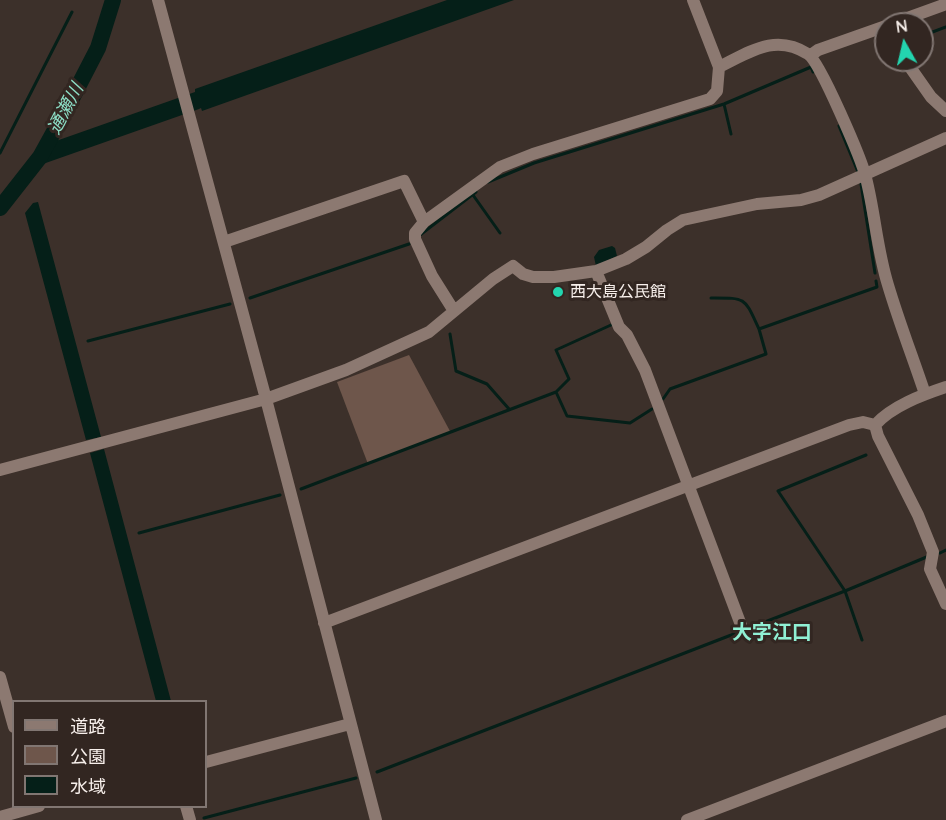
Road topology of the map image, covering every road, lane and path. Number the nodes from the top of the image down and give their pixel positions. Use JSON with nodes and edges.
{"nodes":[{"id":1,"x":158,"y":0,"type":"edge"},
{"id":2,"x":693,"y":0,"type":"edge"},
{"id":3,"x":946,"y":4,"type":"edge"},
{"id":4,"x":924,"y":12,"type":"edge"},
{"id":5,"x":874,"y":30,"type":"edge"},
{"id":6,"x":810,"y":55,"type":"junction"},
{"id":7,"x":719,"y":67,"type":"junction"},
{"id":8,"x":913,"y":72,"type":"edge"},
{"id":9,"x":946,"y":111,"type":"edge"},
{"id":10,"x":946,"y":138,"type":"edge"},
{"id":11,"x":866,"y":175,"type":"junction"},
{"id":12,"x":424,"y":222,"type":"junction"},
{"id":13,"x":224,"y":242,"type":"junction"},
{"id":14,"x":596,"y":272,"type":"junction"},
{"id":15,"x":454,"y":311,"type":"junction"},
{"id":16,"x":946,"y":387,"type":"edge"},
{"id":17,"x":925,"y":394,"type":"junction"},
{"id":18,"x":266,"y":399,"type":"junction"},
{"id":19,"x":875,"y":424,"type":"junction"},
{"id":20,"x":0,"y":470,"type":"edge"},
{"id":21,"x":687,"y":486,"type":"junction"},
{"id":22,"x":946,"y":603,"type":"edge"},
{"id":23,"x":324,"y":623,"type":"junction"},
{"id":24,"x":741,"y":625,"type":"dead end"},
{"id":25,"x":0,"y":677,"type":"edge"},
{"id":26,"x":12,"y":721,"type":"edge"},
{"id":27,"x":946,"y":721,"type":"edge"},
{"id":28,"x":350,"y":724,"type":"junction"},
{"id":29,"x":207,"y":762,"type":"edge"},
{"id":30,"x":36,"y":810,"type":"edge"},
{"id":31,"x":0,"y":817,"type":"edge"},
{"id":32,"x":376,"y":820,"type":"edge"},
{"id":33,"x":687,"y":820,"type":"edge"}],
"edges":[{"from":1,"to":13,"type":"street"},
{"from":2,"to":7,"type":"street"},
{"from":3,"to":4,"type":"street"},
{"from":5,"to":6,"type":"street"},
{"from":6,"to":7,"type":"street"},
{"from":6,"to":11,"type":"street"},
{"from":7,"to":12,"type":"street"},
{"from":8,"to":9,"type":"street"},
{"from":10,"to":11,"type":"street"},
{"from":11,"to":14,"type":"street"},
{"from":11,"to":17,"type":"street"},
{"from":12,"to":13,"type":"street"},
{"from":12,"to":15,"type":"street"},
{"from":13,"to":18,"type":"street"},
{"from":14,"to":15,"type":"street"},
{"from":14,"to":21,"type":"street"},
{"from":15,"to":18,"type":"street"},
{"from":16,"to":17,"type":"street"},
{"from":17,"to":19,"type":"street"},
{"from":18,"to":20,"type":"street"},
{"from":18,"to":23,"type":"street"},
{"from":19,"to":21,"type":"street"},
{"from":19,"to":22,"type":"street"},
{"from":21,"to":23,"type":"street"},
{"from":21,"to":24,"type":"street"},
{"from":23,"to":28,"type":"street"},
{"from":25,"to":26,"type":"street"},
{"from":27,"to":33,"type":"street"},
{"from":28,"to":29,"type":"street"},
{"from":28,"to":32,"type":"street"},
{"from":30,"to":31,"type":"street"}]}
